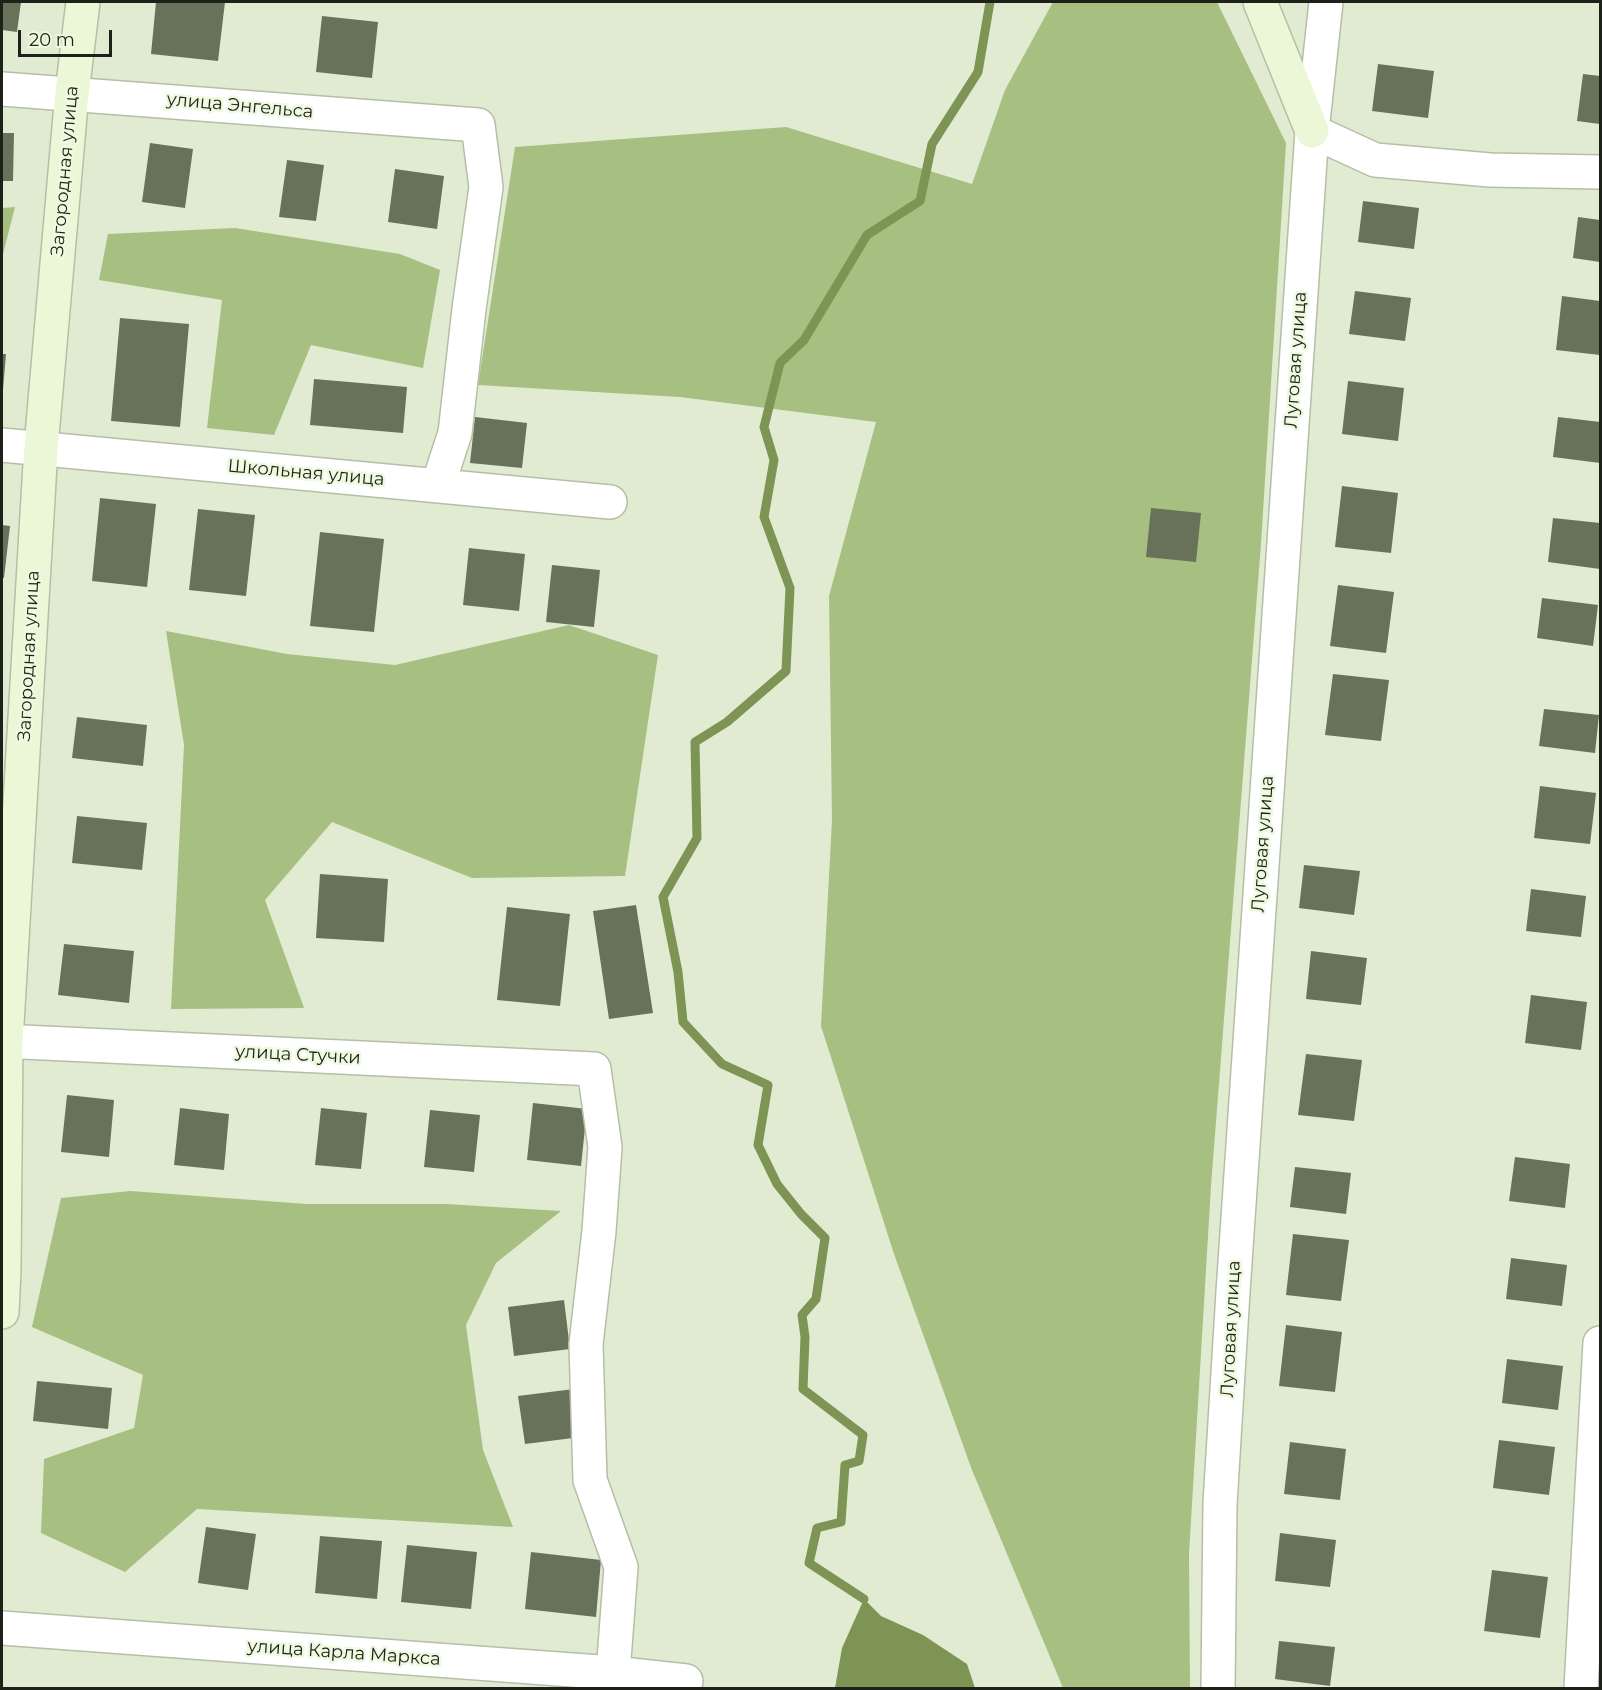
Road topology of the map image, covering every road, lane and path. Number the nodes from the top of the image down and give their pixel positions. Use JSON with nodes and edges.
{"nodes":[{"id":1,"x":83,"y":2,"type":"edge"},
{"id":2,"x":1260,"y":2,"type":"edge"},
{"id":3,"x":1326,"y":2,"type":"edge"},
{"id":4,"x":2,"y":89,"type":"edge"},
{"id":5,"x":72,"y":93,"type":"junction"},
{"id":6,"x":1312,"y":131,"type":"junction"},
{"id":7,"x":1600,"y":172,"type":"edge"},
{"id":8,"x":2,"y":445,"type":"edge"},
{"id":9,"x":41,"y":447,"type":"junction"},
{"id":10,"x":438,"y":485,"type":"junction"},
{"id":11,"x":610,"y":502,"type":"dead end"},
{"id":12,"x":4,"y":1041,"type":"edge"},
{"id":13,"x":2,"y":1312,"type":"edge"},
{"id":14,"x":1600,"y":1343,"type":"edge"},
{"id":15,"x":2,"y":1628,"type":"edge"},
{"id":16,"x":614,"y":1673,"type":"junction"},
{"id":17,"x":686,"y":1681,"type":"dead end"},
{"id":18,"x":1218,"y":1689,"type":"edge"},
{"id":19,"x":1581,"y":1689,"type":"edge"}],
"edges":[{"from":1,"to":5,"type":"street","name":"Загородная улица"},
{"from":2,"to":6,"type":"street"},
{"from":3,"to":6,"type":"street","name":"Луговая улица"},
{"from":4,"to":5,"type":"street","name":"улица Энгельса"},
{"from":5,"to":9,"type":"street","name":"Загородная улица"},
{"from":5,"to":10,"type":"street","name":"улица Энгельса"},
{"from":6,"to":7,"type":"street"},
{"from":6,"to":18,"type":"street","name":"Луговая улица"},
{"from":8,"to":9,"type":"street","name":"Школьная улица"},
{"from":9,"to":10,"type":"street","name":"Школьная улица"},
{"from":9,"to":12,"type":"street","name":"Загородная улица"},
{"from":10,"to":11,"type":"street","name":"Школьная улица"},
{"from":12,"to":13,"type":"street","name":"Загородная улица"},
{"from":12,"to":16,"type":"street","name":"улица Стучки"},
{"from":14,"to":19,"type":"street"},
{"from":15,"to":16,"type":"street","name":"улица Карла Маркса"},
{"from":16,"to":17,"type":"street","name":"улица Карла Маркса"}]}
